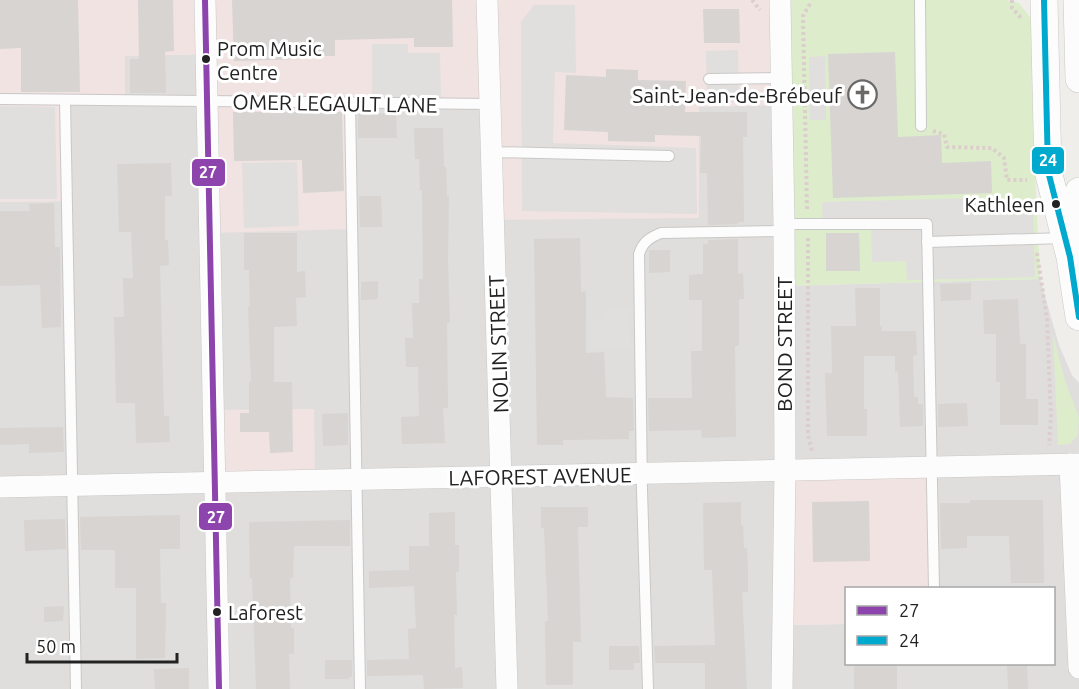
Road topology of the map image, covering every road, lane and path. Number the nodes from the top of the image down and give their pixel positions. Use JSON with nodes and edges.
{"nodes":[{"id":1,"x":205,"y":0,"type":"edge"},
{"id":2,"x":487,"y":0,"type":"edge"},
{"id":3,"x":780,"y":0,"type":"edge"},
{"id":4,"x":920,"y":0,"type":"edge"},
{"id":5,"x":1044,"y":0,"type":"edge"},
{"id":6,"x":1077,"y":0,"type":"edge"},
{"id":7,"x":811,"y":2,"type":"dead end"},
{"id":8,"x":783,"y":78,"type":"junction"},
{"id":9,"x":709,"y":79,"type":"dead end"},
{"id":10,"x":1079,"y":79,"type":"edge"},
{"id":11,"x":0,"y":99,"type":"edge"},
{"id":12,"x":65,"y":100,"type":"junction"},
{"id":13,"x":207,"y":102,"type":"junction"},
{"id":14,"x":350,"y":104,"type":"junction"},
{"id":15,"x":491,"y":104,"type":"junction"},
{"id":16,"x":921,"y":126,"type":"joint"},
{"id":17,"x":492,"y":152,"type":"junction"},
{"id":18,"x":669,"y":156,"type":"dead end"},
{"id":19,"x":1034,"y":180,"type":"dead end"},
{"id":20,"x":1079,"y":190,"type":"edge"},
{"id":21,"x":808,"y":224,"type":"junction"},
{"id":22,"x":784,"y":227,"type":"junction"},
{"id":23,"x":927,"y":242,"type":"junction"},
{"id":24,"x":1071,"y":254,"type":"edge"},
{"id":25,"x":1079,"y":317,"type":"edge"},
{"id":26,"x":1075,"y":464,"type":"edge"},
{"id":27,"x":931,"y":467,"type":"junction"},
{"id":28,"x":812,"y":470,"type":"junction"},
{"id":29,"x":785,"y":471,"type":"junction"},
{"id":30,"x":641,"y":474,"type":"junction"},
{"id":31,"x":501,"y":477,"type":"junction"},
{"id":32,"x":358,"y":479,"type":"junction"},
{"id":33,"x":215,"y":482,"type":"junction"},
{"id":34,"x":72,"y":486,"type":"junction"},
{"id":35,"x":0,"y":487,"type":"edge"},
{"id":36,"x":934,"y":587,"type":"edge"},
{"id":37,"x":1079,"y":668,"type":"edge"},
{"id":38,"x":76,"y":689,"type":"edge"},
{"id":39,"x":219,"y":689,"type":"edge"},
{"id":40,"x":360,"y":689,"type":"edge"},
{"id":41,"x":507,"y":689,"type":"edge"},
{"id":42,"x":648,"y":689,"type":"edge"},
{"id":43,"x":782,"y":689,"type":"edge"}],
"edges":[{"from":1,"to":13,"type":"street"},
{"from":2,"to":15,"type":"street","name":"NOLIN STREET"},
{"from":3,"to":8,"type":"street","name":"BOND STREET"},
{"from":4,"to":16,"type":"lane"},
{"from":5,"to":24,"type":"street"},
{"from":6,"to":10,"type":"street"},
{"from":7,"to":21,"type":"path"},
{"from":8,"to":9,"type":"lane"},
{"from":8,"to":22,"type":"street","name":"BOND STREET"},
{"from":11,"to":12,"type":"lane","name":"OMER LEGAULT LANE"},
{"from":12,"to":13,"type":"lane","name":"OMER LEGAULT LANE"},
{"from":12,"to":34,"type":"lane"},
{"from":13,"to":14,"type":"lane","name":"OMER LEGAULT LANE"},
{"from":13,"to":33,"type":"street"},
{"from":14,"to":15,"type":"lane","name":"OMER LEGAULT LANE"},
{"from":14,"to":32,"type":"lane"},
{"from":15,"to":17,"type":"street","name":"NOLIN STREET"},
{"from":16,"to":19,"type":"path"},
{"from":17,"to":18,"type":"lane"},
{"from":17,"to":31,"type":"street","name":"NOLIN STREET"},
{"from":20,"to":24,"type":"street"},
{"from":21,"to":22,"type":"lane"},
{"from":21,"to":23,"type":"lane"},
{"from":21,"to":28,"type":"path"},
{"from":22,"to":29,"type":"street","name":"BOND STREET"},
{"from":22,"to":30,"type":"lane"},
{"from":23,"to":24,"type":"lane"},
{"from":23,"to":27,"type":"lane"},
{"from":24,"to":25,"type":"street"},
{"from":26,"to":27,"type":"street","name":"LAFOREST AVENUE"},
{"from":26,"to":37,"type":"street"},
{"from":27,"to":28,"type":"street","name":"LAFOREST AVENUE"},
{"from":27,"to":36,"type":"lane"},
{"from":28,"to":29,"type":"street","name":"LAFOREST AVENUE"},
{"from":29,"to":30,"type":"street","name":"LAFOREST AVENUE"},
{"from":29,"to":43,"type":"street","name":"BOND STREET"},
{"from":30,"to":31,"type":"street","name":"LAFOREST AVENUE"},
{"from":30,"to":42,"type":"lane"},
{"from":31,"to":32,"type":"street","name":"LAFOREST AVENUE"},
{"from":31,"to":41,"type":"street","name":"NOLIN STREET"},
{"from":32,"to":33,"type":"street","name":"LAFOREST AVENUE"},
{"from":32,"to":40,"type":"lane"},
{"from":33,"to":34,"type":"street","name":"LAFOREST AVENUE"},
{"from":33,"to":39,"type":"street"},
{"from":34,"to":35,"type":"street","name":"LAFOREST AVENUE"},
{"from":34,"to":38,"type":"lane"}]}
